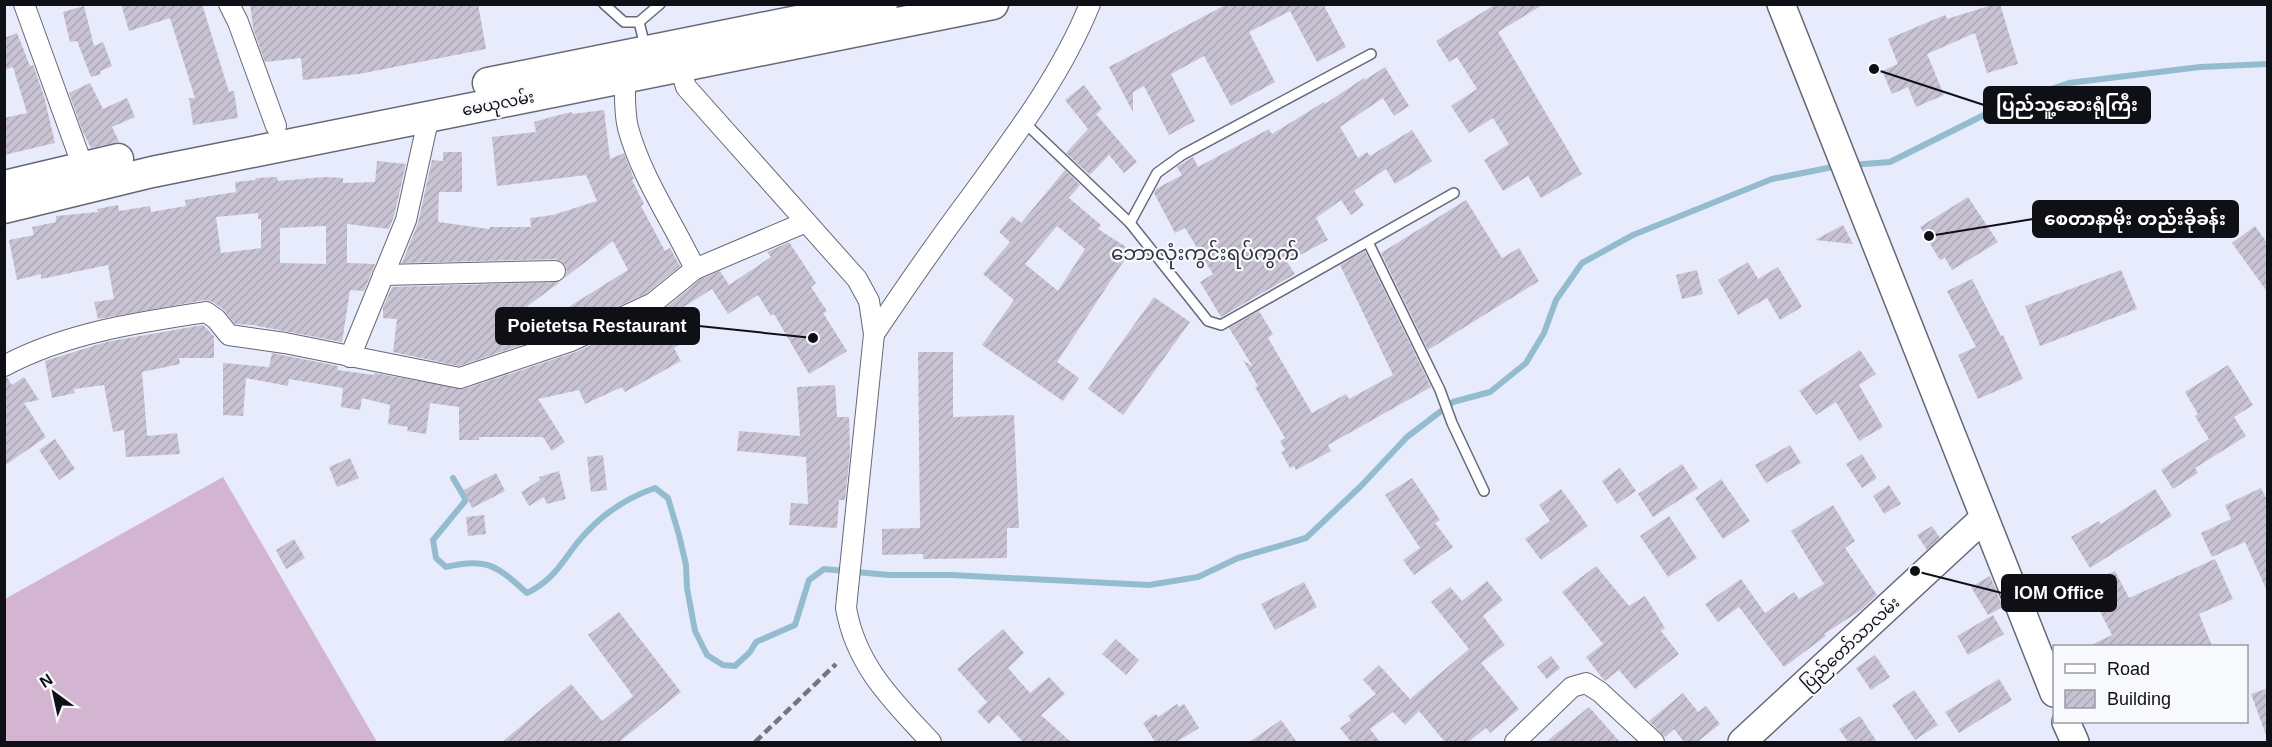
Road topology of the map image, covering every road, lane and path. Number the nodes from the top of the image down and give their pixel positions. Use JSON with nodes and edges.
{"nodes":[{"id":1,"x":24,"y":4,"type":"edge"},
{"id":2,"x":230,"y":4,"type":"edge"},
{"id":3,"x":604,"y":4,"type":"edge"},
{"id":4,"x":660,"y":4,"type":"edge"},
{"id":5,"x":882,"y":4,"type":"edge"},
{"id":6,"x":993,"y":4,"type":"edge"},
{"id":7,"x":1089,"y":4,"type":"edge"},
{"id":8,"x":1781,"y":4,"type":"edge"},
{"id":9,"x":639,"y":22,"type":"junction"},
{"id":10,"x":784,"y":25,"type":"edge"},
{"id":11,"x":1371,"y":54,"type":"dead end"},
{"id":12,"x":651,"y":67,"type":"junction"},
{"id":13,"x":429,"y":116,"type":"junction"},
{"id":14,"x":1025,"y":123,"type":"junction"},
{"id":15,"x":276,"y":126,"type":"junction"},
{"id":16,"x":83,"y":167,"type":"junction"},
{"id":17,"x":4,"y":186,"type":"edge"},
{"id":18,"x":1454,"y":193,"type":"dead end"},
{"id":19,"x":4,"y":208,"type":"edge"},
{"id":20,"x":806,"y":222,"type":"junction"},
{"id":21,"x":1130,"y":223,"type":"junction"},
{"id":22,"x":1368,"y":242,"type":"junction"},
{"id":23,"x":695,"y":269,"type":"junction"},
{"id":24,"x":555,"y":271,"type":"dead end"},
{"id":25,"x":383,"y":275,"type":"junction"},
{"id":26,"x":874,"y":334,"type":"junction"},
{"id":27,"x":350,"y":357,"type":"junction"},
{"id":28,"x":4,"y":366,"type":"edge"},
{"id":29,"x":1484,"y":491,"type":"dead end"},
{"id":30,"x":1984,"y":518,"type":"junction"},
{"id":31,"x":2053,"y":688,"type":"edge"},
{"id":32,"x":2066,"y":723,"type":"edge"},
{"id":33,"x":931,"y":742,"type":"edge"},
{"id":34,"x":1515,"y":742,"type":"edge"},
{"id":35,"x":1654,"y":742,"type":"edge"},
{"id":36,"x":1742,"y":742,"type":"edge"},
{"id":37,"x":2075,"y":742,"type":"edge"}],
"edges":[{"from":1,"to":16,"type":"street"},
{"from":2,"to":15,"type":"street"},
{"from":3,"to":9,"type":"lane"},
{"from":4,"to":9,"type":"lane"},
{"from":5,"to":10,"type":"main road","name":"မေယုလမ်း"},
{"from":6,"to":10,"type":"main road","name":"မေယုလမ်း"},
{"from":7,"to":14,"type":"street"},
{"from":8,"to":30,"type":"street"},
{"from":9,"to":12,"type":"lane"},
{"from":10,"to":12,"type":"main road","name":"မေယုလမ်း"},
{"from":11,"to":21,"type":"lane"},
{"from":12,"to":13,"type":"main road","name":"မေယုလမ်း"},
{"from":12,"to":15,"type":"main road","name":"မေယုလမ်း"},
{"from":12,"to":20,"type":"street"},
{"from":12,"to":23,"type":"street"},
{"from":13,"to":19,"type":"main road","name":"မေယုလမ်း"},
{"from":13,"to":25,"type":"street"},
{"from":14,"to":21,"type":"lane"},
{"from":14,"to":26,"type":"street"},
{"from":15,"to":16,"type":"main road","name":"မေယုလမ်း"},
{"from":16,"to":17,"type":"main road","name":"မေယုလမ်း"},
{"from":18,"to":22,"type":"lane"},
{"from":20,"to":23,"type":"street"},
{"from":20,"to":26,"type":"street"},
{"from":21,"to":22,"type":"lane"},
{"from":22,"to":29,"type":"lane"},
{"from":23,"to":27,"type":"street"},
{"from":24,"to":25,"type":"street"},
{"from":25,"to":27,"type":"street"},
{"from":26,"to":33,"type":"street"},
{"from":27,"to":28,"type":"street"},
{"from":30,"to":31,"type":"street"},
{"from":30,"to":36,"type":"street","name":"ပြည်တော်သာလမ်း"},
{"from":32,"to":37,"type":"street"},
{"from":34,"to":35,"type":"street"}]}
